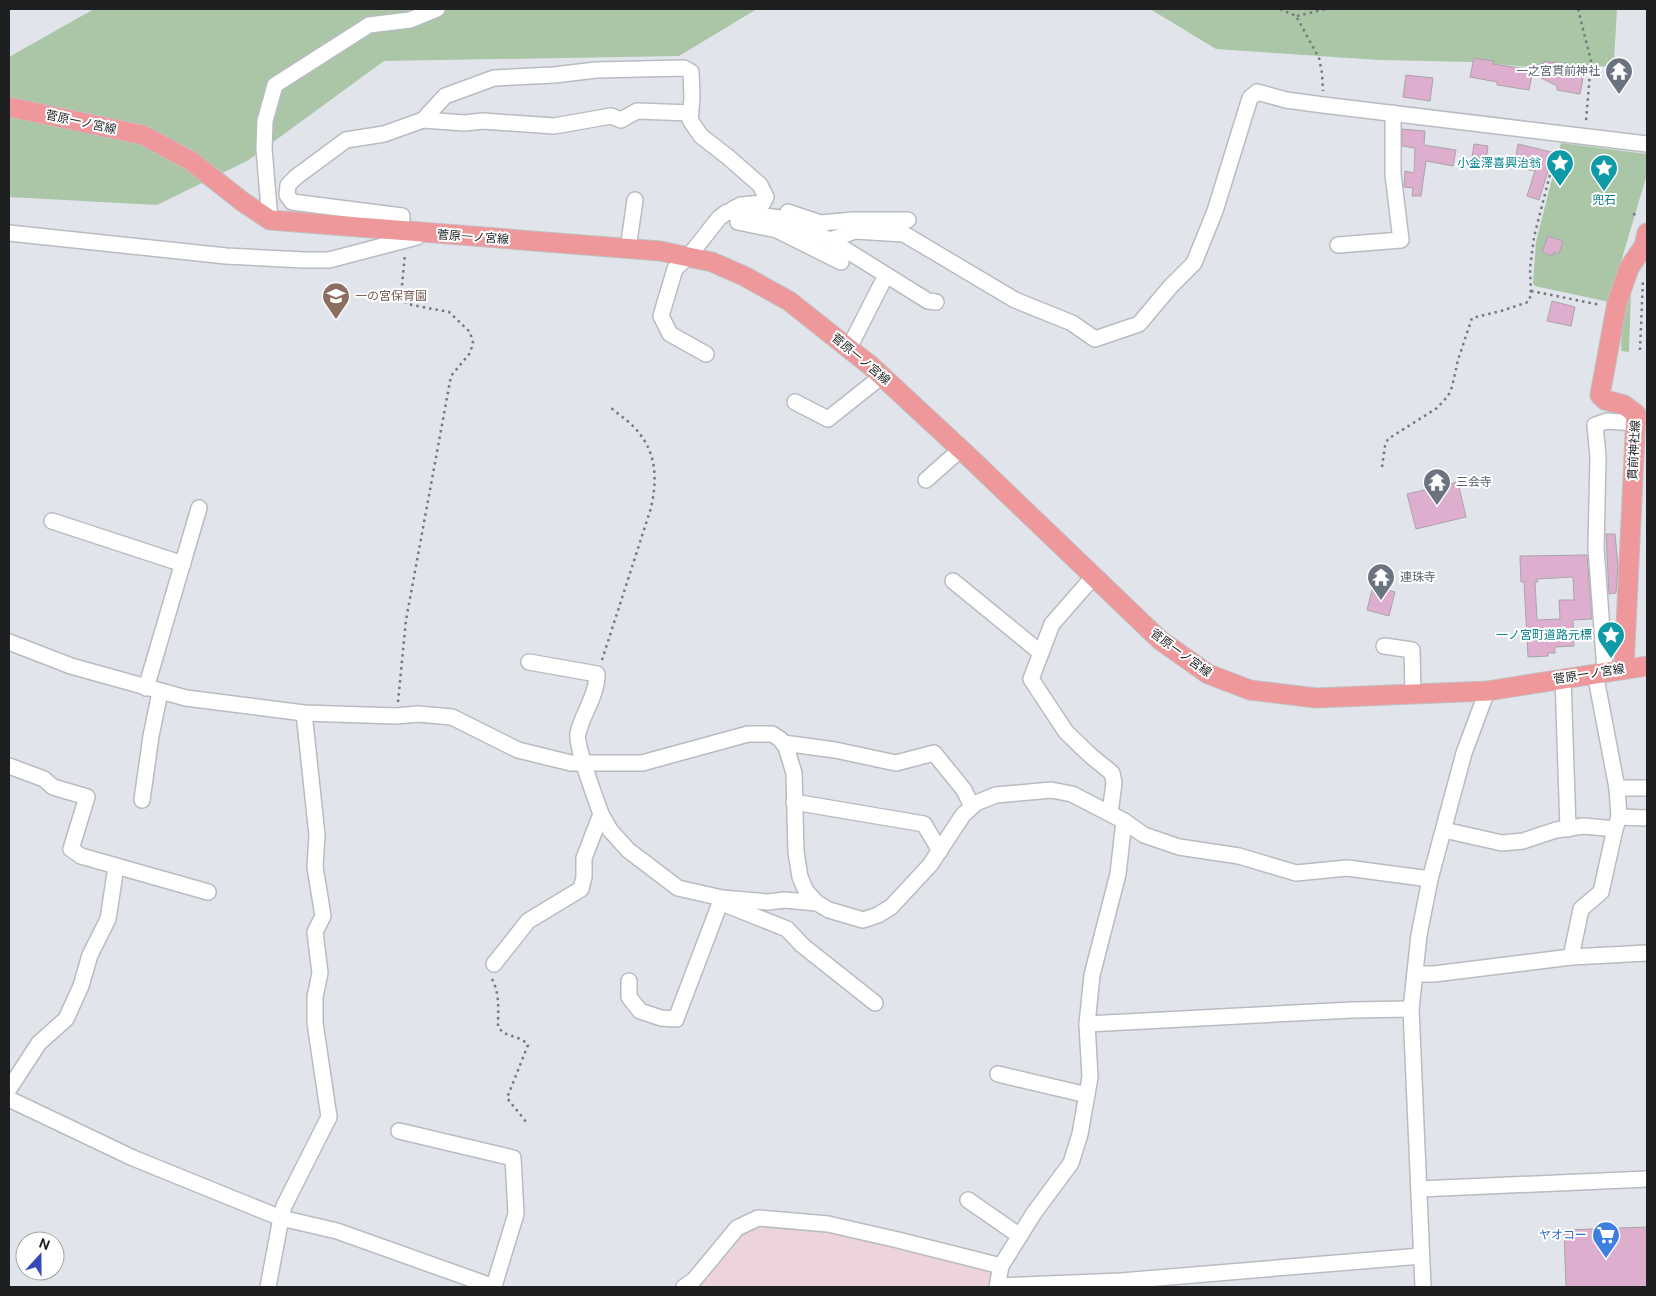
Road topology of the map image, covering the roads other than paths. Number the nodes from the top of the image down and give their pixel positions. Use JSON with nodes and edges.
{"nodes":[{"id":1,"x":437,"y":9,"type":"edge"},
{"id":2,"x":9,"y":107,"type":"edge"},
{"id":3,"x":690,"y":113,"type":"junction"},
{"id":4,"x":1393,"y":113,"type":"junction"},
{"id":5,"x":423,"y":120,"type":"junction"},
{"id":6,"x":1647,"y":144,"type":"edge"},
{"id":7,"x":635,"y":200,"type":"dead end"},
{"id":8,"x":763,"y":203,"type":"junction"},
{"id":9,"x":723,"y":214,"type":"junction"},
{"id":10,"x":270,"y":220,"type":"junction"},
{"id":11,"x":908,"y":220,"type":"dead end"},
{"id":12,"x":9,"y":233,"type":"edge"},
{"id":13,"x":1647,"y":233,"type":"edge"},
{"id":14,"x":403,"y":235,"type":"junction"},
{"id":15,"x":830,"y":240,"type":"junction"},
{"id":16,"x":1338,"y":245,"type":"dead end"},
{"id":17,"x":628,"y":249,"type":"junction"},
{"id":18,"x":689,"y":256,"type":"junction"},
{"id":19,"x":841,"y":262,"type":"dead end"},
{"id":20,"x":882,"y":283,"type":"dead end"},
{"id":21,"x":936,"y":302,"type":"dead end"},
{"id":22,"x":849,"y":348,"type":"junction"},
{"id":23,"x":706,"y":354,"type":"dead end"},
{"id":24,"x":882,"y":376,"type":"junction"},
{"id":25,"x":795,"y":402,"type":"dead end"},
{"id":26,"x":1636,"y":423,"type":"junction"},
{"id":27,"x":961,"y":449,"type":"junction"},
{"id":28,"x":926,"y":480,"type":"dead end"},
{"id":29,"x":199,"y":508,"type":"dead end"},
{"id":30,"x":52,"y":521,"type":"dead end"},
{"id":31,"x":183,"y":564,"type":"junction"},
{"id":32,"x":1094,"y":576,"type":"junction"},
{"id":33,"x":953,"y":581,"type":"dead end"},
{"id":34,"x":9,"y":642,"type":"edge"},
{"id":35,"x":1384,"y":646,"type":"dead end"},
{"id":36,"x":1041,"y":653,"type":"junction"},
{"id":37,"x":529,"y":662,"type":"dead end"},
{"id":38,"x":1647,"y":666,"type":"edge"},
{"id":39,"x":1624,"y":668,"type":"junction"},
{"id":40,"x":1600,"y":672,"type":"junction"},
{"id":41,"x":1564,"y":678,"type":"junction"},
{"id":42,"x":153,"y":690,"type":"junction"},
{"id":43,"x":1487,"y":691,"type":"junction"},
{"id":44,"x":1412,"y":694,"type":"junction"},
{"id":45,"x":304,"y":713,"type":"junction"},
{"id":46,"x":783,"y":743,"type":"junction"},
{"id":47,"x":584,"y":763,"type":"junction"},
{"id":48,"x":9,"y":766,"type":"edge"},
{"id":49,"x":1617,"y":788,"type":"junction"},
{"id":50,"x":1647,"y":788,"type":"edge"},
{"id":51,"x":142,"y":800,"type":"dead end"},
{"id":52,"x":794,"y":802,"type":"junction"},
{"id":53,"x":972,"y":807,"type":"junction"},
{"id":54,"x":1110,"y":813,"type":"junction"},
{"id":55,"x":601,"y":814,"type":"junction"},
{"id":56,"x":1647,"y":818,"type":"edge"},
{"id":57,"x":1124,"y":821,"type":"junction"},
{"id":58,"x":1617,"y":823,"type":"junction"},
{"id":59,"x":1568,"y":828,"type":"junction"},
{"id":60,"x":1444,"y":830,"type":"junction"},
{"id":61,"x":940,"y":851,"type":"junction"},
{"id":62,"x":116,"y":867,"type":"junction"},
{"id":63,"x":1430,"y":879,"type":"junction"},
{"id":64,"x":208,"y":892,"type":"dead end"},
{"id":65,"x":722,"y":900,"type":"junction"},
{"id":66,"x":763,"y":902,"type":"junction"},
{"id":67,"x":817,"y":903,"type":"junction"},
{"id":68,"x":786,"y":929,"type":"junction"},
{"id":69,"x":1647,"y":953,"type":"edge"},
{"id":70,"x":1571,"y":957,"type":"junction"},
{"id":71,"x":494,"y":964,"type":"road end"},
{"id":72,"x":1415,"y":974,"type":"junction"},
{"id":73,"x":630,"y":981,"type":"dead end"},
{"id":74,"x":875,"y":1003,"type":"dead end"},
{"id":75,"x":1411,"y":1009,"type":"junction"},
{"id":76,"x":1087,"y":1024,"type":"junction"},
{"id":77,"x":998,"y":1074,"type":"dead end"},
{"id":78,"x":9,"y":1089,"type":"edge"},
{"id":79,"x":1087,"y":1095,"type":"junction"},
{"id":80,"x":9,"y":1099,"type":"edge"},
{"id":81,"x":399,"y":1131,"type":"dead end"},
{"id":82,"x":1647,"y":1179,"type":"edge"},
{"id":83,"x":1419,"y":1190,"type":"junction"},
{"id":84,"x":968,"y":1200,"type":"dead end"},
{"id":85,"x":281,"y":1218,"type":"junction"},
{"id":86,"x":1020,"y":1236,"type":"junction"},
{"id":87,"x":1421,"y":1256,"type":"junction"},
{"id":88,"x":1002,"y":1266,"type":"junction"},
{"id":89,"x":268,"y":1287,"type":"edge"},
{"id":90,"x":494,"y":1287,"type":"edge"},
{"id":91,"x":684,"y":1287,"type":"edge"},
{"id":92,"x":998,"y":1287,"type":"edge"},
{"id":93,"x":1423,"y":1287,"type":"edge"}],
"edges":[{"from":1,"to":10,"type":"street"},
{"from":2,"to":10,"type":"main road","name":"菅原一ノ宮線"},
{"from":3,"to":5,"type":"street"},
{"from":3,"to":5,"type":"street"},
{"from":3,"to":8,"type":"street"},
{"from":4,"to":6,"type":"street"},
{"from":4,"to":15,"type":"street"},
{"from":4,"to":16,"type":"street"},
{"from":5,"to":14,"type":"street"},
{"from":7,"to":17,"type":"street"},
{"from":8,"to":9,"type":"street"},
{"from":8,"to":11,"type":"street"},
{"from":9,"to":15,"type":"street"},
{"from":9,"to":18,"type":"street"},
{"from":9,"to":19,"type":"street"},
{"from":10,"to":14,"type":"main road","name":"菅原一ノ宮線"},
{"from":12,"to":14,"type":"street"},
{"from":13,"to":26,"type":"main road","name":"貫前神社線"},
{"from":14,"to":17,"type":"main road","name":"菅原一ノ宮線"},
{"from":15,"to":21,"type":"street"},
{"from":17,"to":18,"type":"main road","name":"菅原一ノ宮線"},
{"from":18,"to":22,"type":"main road","name":"菅原一ノ宮線"},
{"from":18,"to":23,"type":"street"},
{"from":20,"to":22,"type":"street"},
{"from":22,"to":24,"type":"main road","name":"菅原一ノ宮線"},
{"from":24,"to":25,"type":"street"},
{"from":24,"to":27,"type":"main road","name":"菅原一ノ宮線"},
{"from":26,"to":39,"type":"main road","name":"貫前神社線"},
{"from":26,"to":40,"type":"street"},
{"from":27,"to":28,"type":"street"},
{"from":27,"to":32,"type":"main road","name":"菅原一ノ宮線"},
{"from":29,"to":31,"type":"street"},
{"from":30,"to":31,"type":"street"},
{"from":31,"to":42,"type":"street"},
{"from":32,"to":36,"type":"street"},
{"from":32,"to":44,"type":"main road","name":"菅原一ノ宮線"},
{"from":33,"to":36,"type":"street"},
{"from":34,"to":42,"type":"street"},
{"from":35,"to":44,"type":"street"},
{"from":36,"to":54,"type":"street"},
{"from":37,"to":47,"type":"street"},
{"from":38,"to":39,"type":"main road","name":"菅原一ノ宮線"},
{"from":39,"to":40,"type":"main road","name":"菅原一ノ宮線"},
{"from":40,"to":41,"type":"main road","name":"菅原一ノ宮線"},
{"from":40,"to":49,"type":"street"},
{"from":41,"to":43,"type":"main road","name":"菅原一ノ宮線"},
{"from":41,"to":59,"type":"street"},
{"from":42,"to":45,"type":"street"},
{"from":42,"to":51,"type":"street"},
{"from":43,"to":44,"type":"main road","name":"菅原一ノ宮線"},
{"from":43,"to":60,"type":"street"},
{"from":45,"to":47,"type":"street"},
{"from":45,"to":85,"type":"street"},
{"from":46,"to":47,"type":"street"},
{"from":46,"to":52,"type":"street"},
{"from":46,"to":53,"type":"street"},
{"from":47,"to":55,"type":"street"},
{"from":48,"to":62,"type":"street"},
{"from":49,"to":50,"type":"street"},
{"from":49,"to":58,"type":"street"},
{"from":52,"to":61,"type":"street"},
{"from":52,"to":67,"type":"street"},
{"from":53,"to":54,"type":"street"},
{"from":53,"to":61,"type":"street"},
{"from":54,"to":57,"type":"street"},
{"from":55,"to":65,"type":"street"},
{"from":55,"to":71,"type":"street"},
{"from":56,"to":58,"type":"street"},
{"from":57,"to":63,"type":"street"},
{"from":57,"to":76,"type":"street"},
{"from":58,"to":59,"type":"street"},
{"from":58,"to":70,"type":"street"},
{"from":59,"to":60,"type":"street"},
{"from":60,"to":63,"type":"street"},
{"from":61,"to":67,"type":"street"},
{"from":62,"to":64,"type":"street"},
{"from":62,"to":78,"type":"street"},
{"from":63,"to":72,"type":"street"},
{"from":65,"to":66,"type":"street"},
{"from":65,"to":68,"type":"street"},
{"from":65,"to":73,"type":"street"},
{"from":66,"to":67,"type":"street"},
{"from":66,"to":68,"type":"street"},
{"from":68,"to":74,"type":"street"},
{"from":69,"to":70,"type":"street"},
{"from":70,"to":72,"type":"street"},
{"from":72,"to":75,"type":"street"},
{"from":75,"to":76,"type":"street"},
{"from":75,"to":83,"type":"street"},
{"from":76,"to":79,"type":"street"},
{"from":77,"to":79,"type":"street"},
{"from":79,"to":86,"type":"street"},
{"from":80,"to":85,"type":"street"},
{"from":81,"to":90,"type":"street"},
{"from":82,"to":83,"type":"street"},
{"from":83,"to":87,"type":"street"},
{"from":84,"to":86,"type":"street"},
{"from":85,"to":89,"type":"street"},
{"from":85,"to":90,"type":"street"},
{"from":86,"to":88,"type":"street"},
{"from":87,"to":92,"type":"street"},
{"from":87,"to":93,"type":"street"},
{"from":88,"to":91,"type":"street"},
{"from":88,"to":92,"type":"street"}]}
